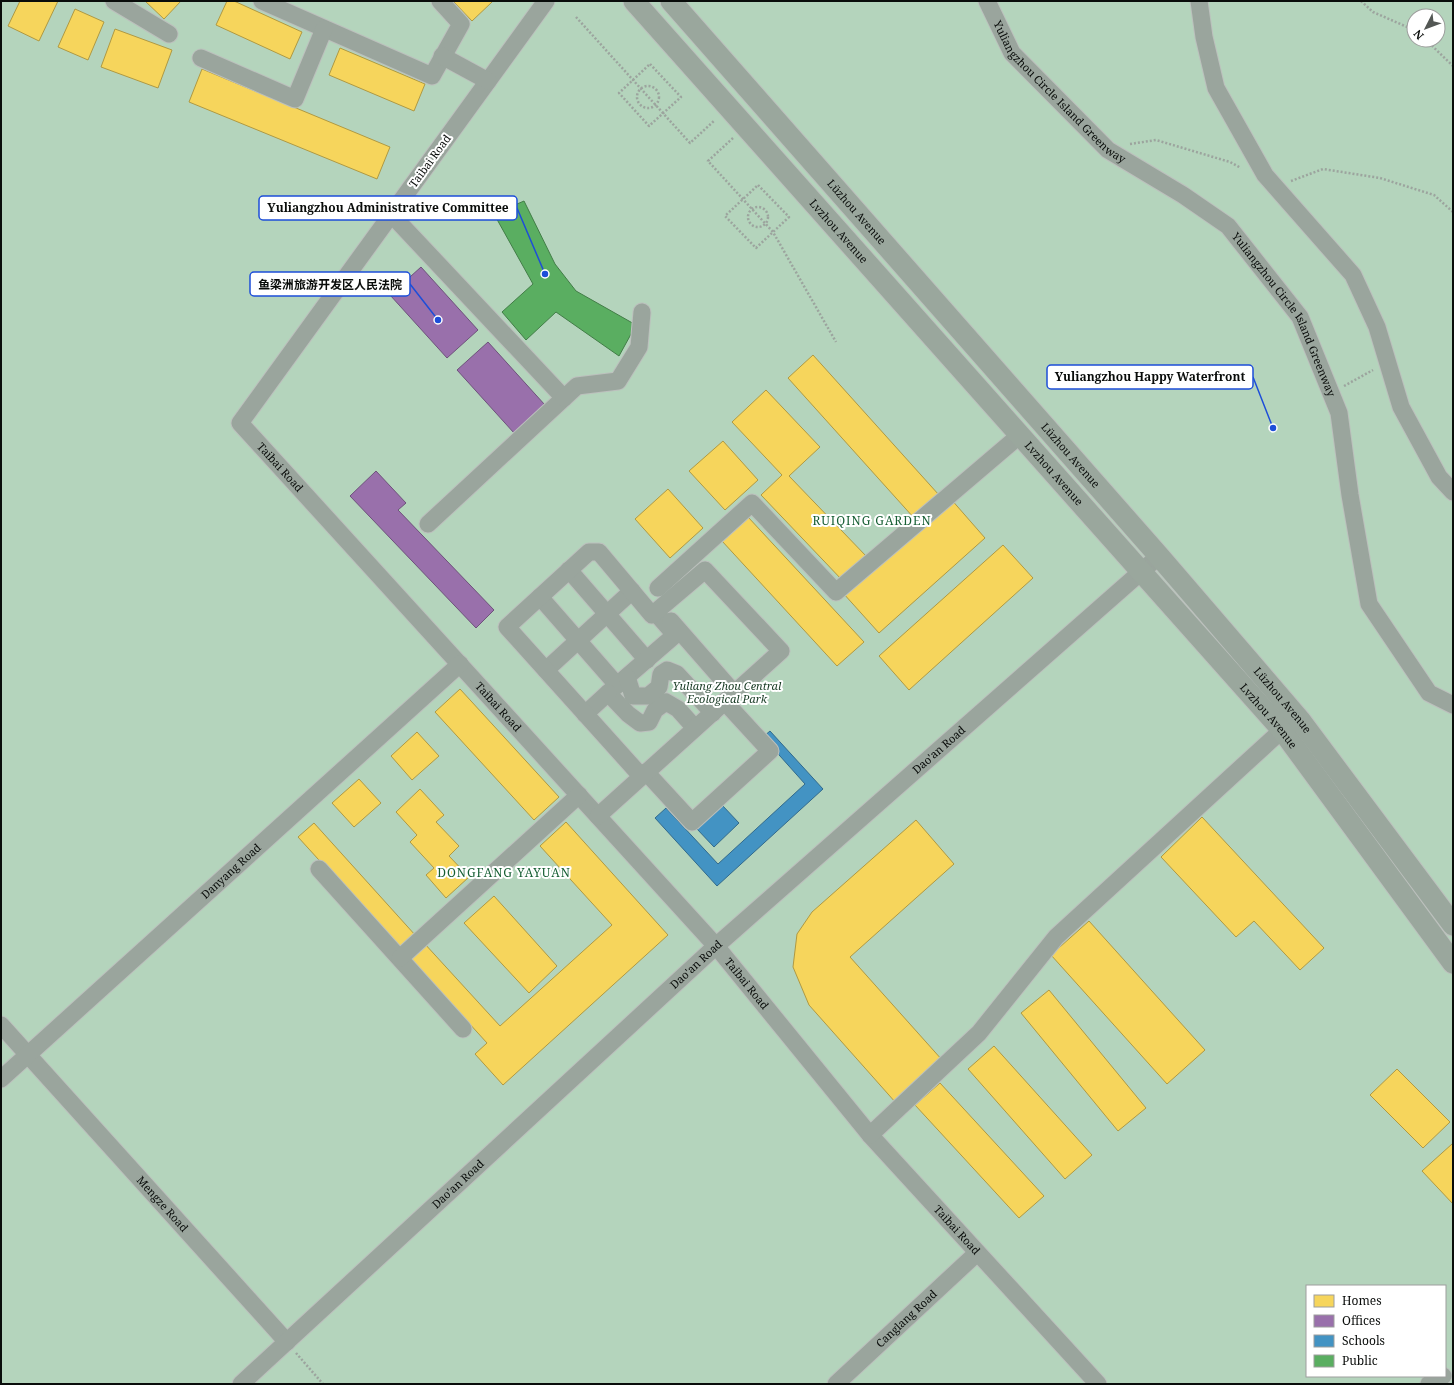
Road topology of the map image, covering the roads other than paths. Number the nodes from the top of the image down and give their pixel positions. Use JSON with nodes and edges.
{"nodes":[{"id":1,"x":114,"y":1,"type":"edge"},
{"id":2,"x":262,"y":1,"type":"edge"},
{"id":3,"x":440,"y":1,"type":"edge"},
{"id":4,"x":546,"y":1,"type":"edge"},
{"id":5,"x":634,"y":1,"type":"edge"},
{"id":6,"x":670,"y":1,"type":"edge"},
{"id":7,"x":987,"y":1,"type":"edge"},
{"id":8,"x":1199,"y":1,"type":"edge"},
{"id":9,"x":324,"y":29,"type":"junction"},
{"id":10,"x":169,"y":34,"type":"dead end"},
{"id":11,"x":442,"y":56,"type":"junction"},
{"id":12,"x":201,"y":58,"type":"dead end"},
{"id":13,"x":488,"y":80,"type":"junction"},
{"id":14,"x":391,"y":214,"type":"junction"},
{"id":15,"x":642,"y":312,"type":"dead end"},
{"id":16,"x":564,"y":398,"type":"junction"},
{"id":17,"x":1020,"y":434,"type":"junction"},
{"id":18,"x":1453,"y":492,"type":"edge"},
{"id":19,"x":428,"y":524,"type":"dead end"},
{"id":20,"x":1159,"y":556,"type":"junction"},
{"id":21,"x":569,"y":570,"type":"junction"},
{"id":22,"x":1142,"y":571,"type":"junction"},
{"id":23,"x":658,"y":588,"type":"dead end"},
{"id":24,"x":632,"y":592,"type":"junction"},
{"id":25,"x":540,"y":597,"type":"junction"},
{"id":26,"x":658,"y":610,"type":"junction"},
{"id":27,"x":607,"y":614,"type":"junction"},
{"id":28,"x":578,"y":640,"type":"junction"},
{"id":29,"x":647,"y":660,"type":"junction"},
{"id":30,"x":460,"y":664,"type":"junction"},
{"id":31,"x":546,"y":670,"type":"junction"},
{"id":32,"x":617,"y":685,"type":"junction"},
{"id":33,"x":724,"y":703,"type":"junction"},
{"id":34,"x":1453,"y":705,"type":"edge"},
{"id":35,"x":585,"y":714,"type":"junction"},
{"id":36,"x":695,"y":728,"type":"junction"},
{"id":37,"x":1282,"y":730,"type":"junction"},
{"id":38,"x":644,"y":774,"type":"junction"},
{"id":39,"x":579,"y":795,"type":"junction"},
{"id":40,"x":598,"y":816,"type":"junction"},
{"id":41,"x":318,"y":869,"type":"dead end"},
{"id":42,"x":1453,"y":925,"type":"edge"},
{"id":43,"x":716,"y":946,"type":"junction"},
{"id":44,"x":400,"y":958,"type":"junction"},
{"id":45,"x":1453,"y":963,"type":"edge"},
{"id":46,"x":1,"y":1025,"type":"edge"},
{"id":47,"x":464,"y":1029,"type":"dead end"},
{"id":48,"x":28,"y":1054,"type":"junction"},
{"id":49,"x":1,"y":1079,"type":"edge"},
{"id":50,"x":870,"y":1135,"type":"junction"},
{"id":51,"x":977,"y":1253,"type":"junction"},
{"id":52,"x":287,"y":1342,"type":"junction"},
{"id":53,"x":1441,"y":1377,"type":"edge"},
{"id":54,"x":241,"y":1384,"type":"edge"},
{"id":55,"x":836,"y":1384,"type":"edge"},
{"id":56,"x":1098,"y":1384,"type":"edge"},
{"id":57,"x":1429,"y":1384,"type":"edge"}],
"edges":[{"from":1,"to":10,"type":"street"},
{"from":2,"to":9,"type":"street"},
{"from":3,"to":11,"type":"street"},
{"from":4,"to":13,"type":"street","name":"Taibai Road"},
{"from":5,"to":17,"type":"main road","name":"Lvzhou Avenue"},
{"from":6,"to":20,"type":"main road","name":"Lüzhou Avenue"},
{"from":7,"to":34,"type":"street","name":"Yuliangzhou Circle Island Greenway"},
{"from":8,"to":18,"type":"street"},
{"from":9,"to":11,"type":"street"},
{"from":9,"to":12,"type":"street"},
{"from":11,"to":13,"type":"street"},
{"from":13,"to":14,"type":"street","name":"Taibai Road"},
{"from":14,"to":16,"type":"street"},
{"from":14,"to":30,"type":"street","name":"Taibai Road"},
{"from":15,"to":16,"type":"street"},
{"from":16,"to":19,"type":"street"},
{"from":17,"to":22,"type":"main road","name":"Lvzhou Avenue"},
{"from":17,"to":23,"type":"street"},
{"from":20,"to":22,"type":"street","name":"Dao'an Road"},
{"from":20,"to":42,"type":"main road","name":"Lüzhou Avenue"},
{"from":21,"to":24,"type":"street"},
{"from":21,"to":25,"type":"street"},
{"from":21,"to":27,"type":"street"},
{"from":22,"to":37,"type":"main road","name":"Lvzhou Avenue"},
{"from":22,"to":43,"type":"street","name":"Dao'an Road"},
{"from":24,"to":26,"type":"street"},
{"from":24,"to":27,"type":"street"},
{"from":25,"to":28,"type":"street"},
{"from":25,"to":31,"type":"street"},
{"from":26,"to":29,"type":"street"},
{"from":26,"to":33,"type":"street"},
{"from":26,"to":33,"type":"street"},
{"from":27,"to":28,"type":"street"},
{"from":27,"to":29,"type":"street"},
{"from":28,"to":31,"type":"street"},
{"from":28,"to":32,"type":"street"},
{"from":29,"to":32,"type":"street"},
{"from":30,"to":39,"type":"street","name":"Taibai Road"},
{"from":30,"to":48,"type":"street","name":"Danyang Road"},
{"from":31,"to":35,"type":"street"},
{"from":32,"to":33,"type":"street"},
{"from":32,"to":35,"type":"street"},
{"from":32,"to":36,"type":"street"},
{"from":33,"to":36,"type":"street"},
{"from":33,"to":38,"type":"street"},
{"from":35,"to":38,"type":"street"},
{"from":36,"to":38,"type":"street"},
{"from":37,"to":45,"type":"main road","name":"Lvzhou Avenue"},
{"from":37,"to":50,"type":"street"},
{"from":38,"to":40,"type":"street"},
{"from":39,"to":40,"type":"street","name":"Taibai Road"},
{"from":39,"to":44,"type":"street"},
{"from":40,"to":43,"type":"street","name":"Taibai Road"},
{"from":41,"to":44,"type":"street"},
{"from":43,"to":50,"type":"street","name":"Taibai Road"},
{"from":43,"to":52,"type":"street","name":"Dao'an Road"},
{"from":44,"to":47,"type":"street"},
{"from":46,"to":48,"type":"street","name":"Mengze Road"},
{"from":48,"to":49,"type":"street","name":"Danyang Road"},
{"from":48,"to":52,"type":"street","name":"Mengze Road"},
{"from":50,"to":51,"type":"street","name":"Taibai Road"},
{"from":51,"to":55,"type":"street","name":"Canglang Road"},
{"from":51,"to":56,"type":"street","name":"Taibai Road"},
{"from":52,"to":54,"type":"street","name":"Dao'an Road"},
{"from":53,"to":57,"type":"street"}]}
